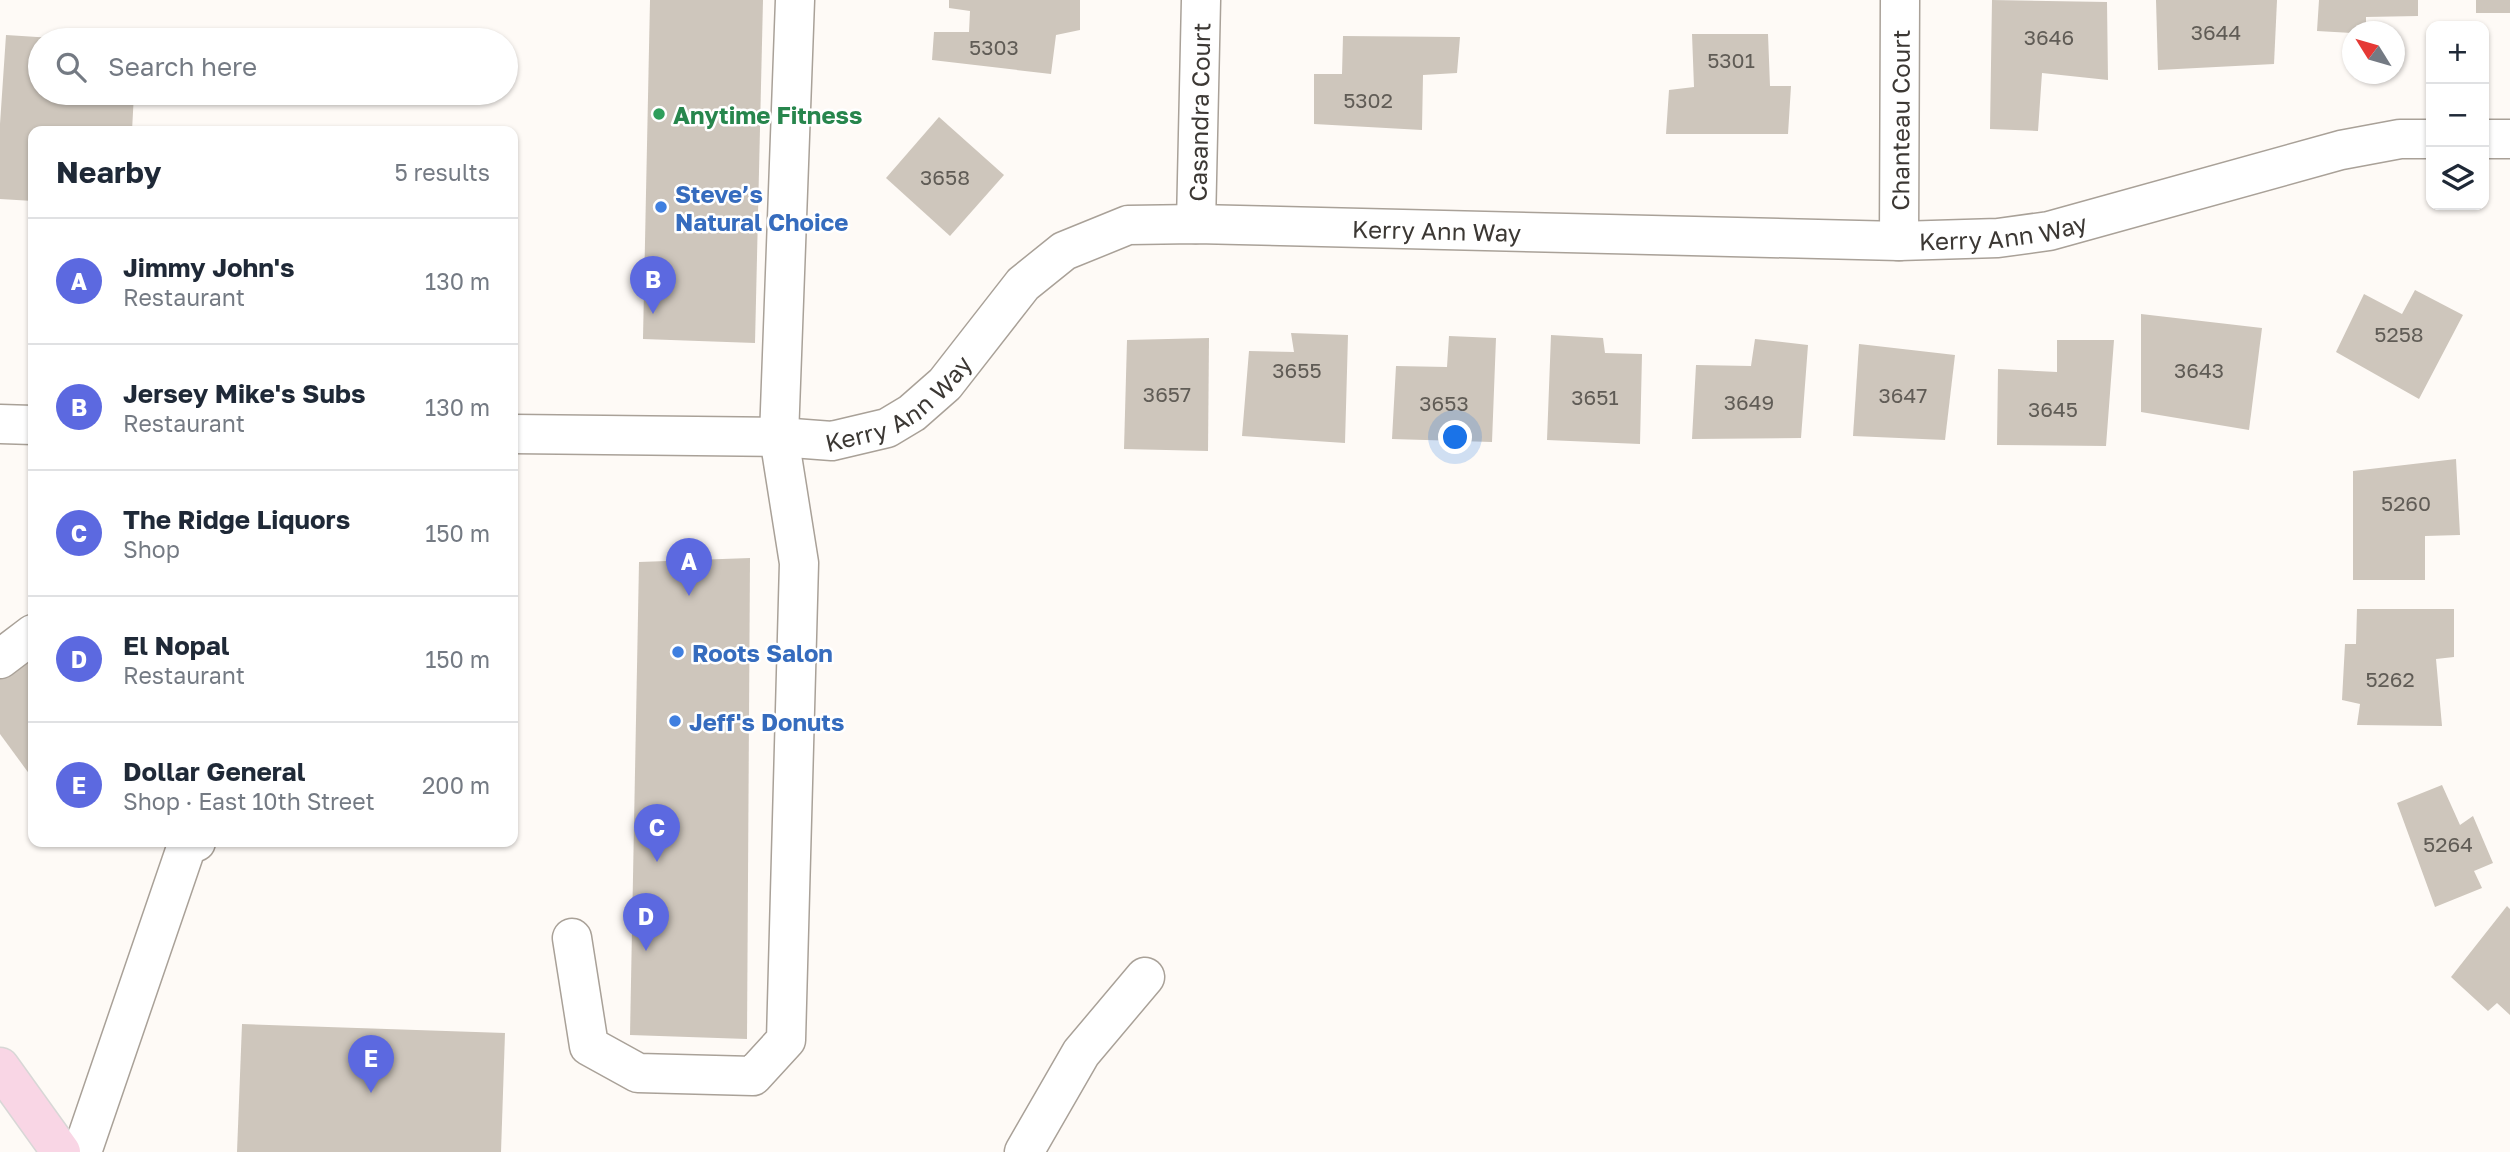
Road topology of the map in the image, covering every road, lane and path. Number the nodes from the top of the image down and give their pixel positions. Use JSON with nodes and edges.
{"nodes":[{"id":1,"x":795,"y":0,"type":"edge"},
{"id":2,"x":1201,"y":0,"type":"edge"},
{"id":3,"x":1899,"y":0,"type":"edge"},
{"id":4,"x":2426,"y":139,"type":"edge"},
{"id":5,"x":2489,"y":139,"type":"edge"},
{"id":6,"x":2510,"y":139,"type":"edge"},
{"id":7,"x":1196,"y":224,"type":"junction"},
{"id":8,"x":1899,"y":242,"type":"junction"},
{"id":9,"x":0,"y":424,"type":"edge"},
{"id":10,"x":28,"y":425,"type":"edge"},
{"id":11,"x":518,"y":434,"type":"edge"},
{"id":12,"x":779,"y":437,"type":"junction"},
{"id":13,"x":28,"y":638,"type":"edge"},
{"id":14,"x":0,"y":659,"type":"edge"},
{"id":15,"x":186,"y":847,"type":"edge"},
{"id":16,"x":572,"y":938,"type":"dead end"},
{"id":17,"x":1145,"y":977,"type":"dead end"},
{"id":18,"x":0,"y":1067,"type":"edge"},
{"id":19,"x":61,"y":1152,"type":"edge"},
{"id":20,"x":82,"y":1152,"type":"edge"},
{"id":21,"x":1024,"y":1152,"type":"edge"}],
"edges":[{"from":1,"to":12,"type":"street"},
{"from":2,"to":7,"type":"street","name":"Casandra Court"},
{"from":3,"to":8,"type":"street","name":"Chanteau Court"},
{"from":4,"to":8,"type":"street","name":"Kerry Ann Way"},
{"from":5,"to":6,"type":"street"},
{"from":7,"to":8,"type":"street","name":"Kerry Ann Way"},
{"from":7,"to":12,"type":"street","name":"Kerry Ann Way"},
{"from":9,"to":10,"type":"street"},
{"from":11,"to":12,"type":"street","name":"Kerry Ann Way"},
{"from":12,"to":16,"type":"street"},
{"from":13,"to":14,"type":"street"},
{"from":15,"to":20,"type":"street"},
{"from":17,"to":21,"type":"street"},
{"from":18,"to":19,"type":"main road"}]}
